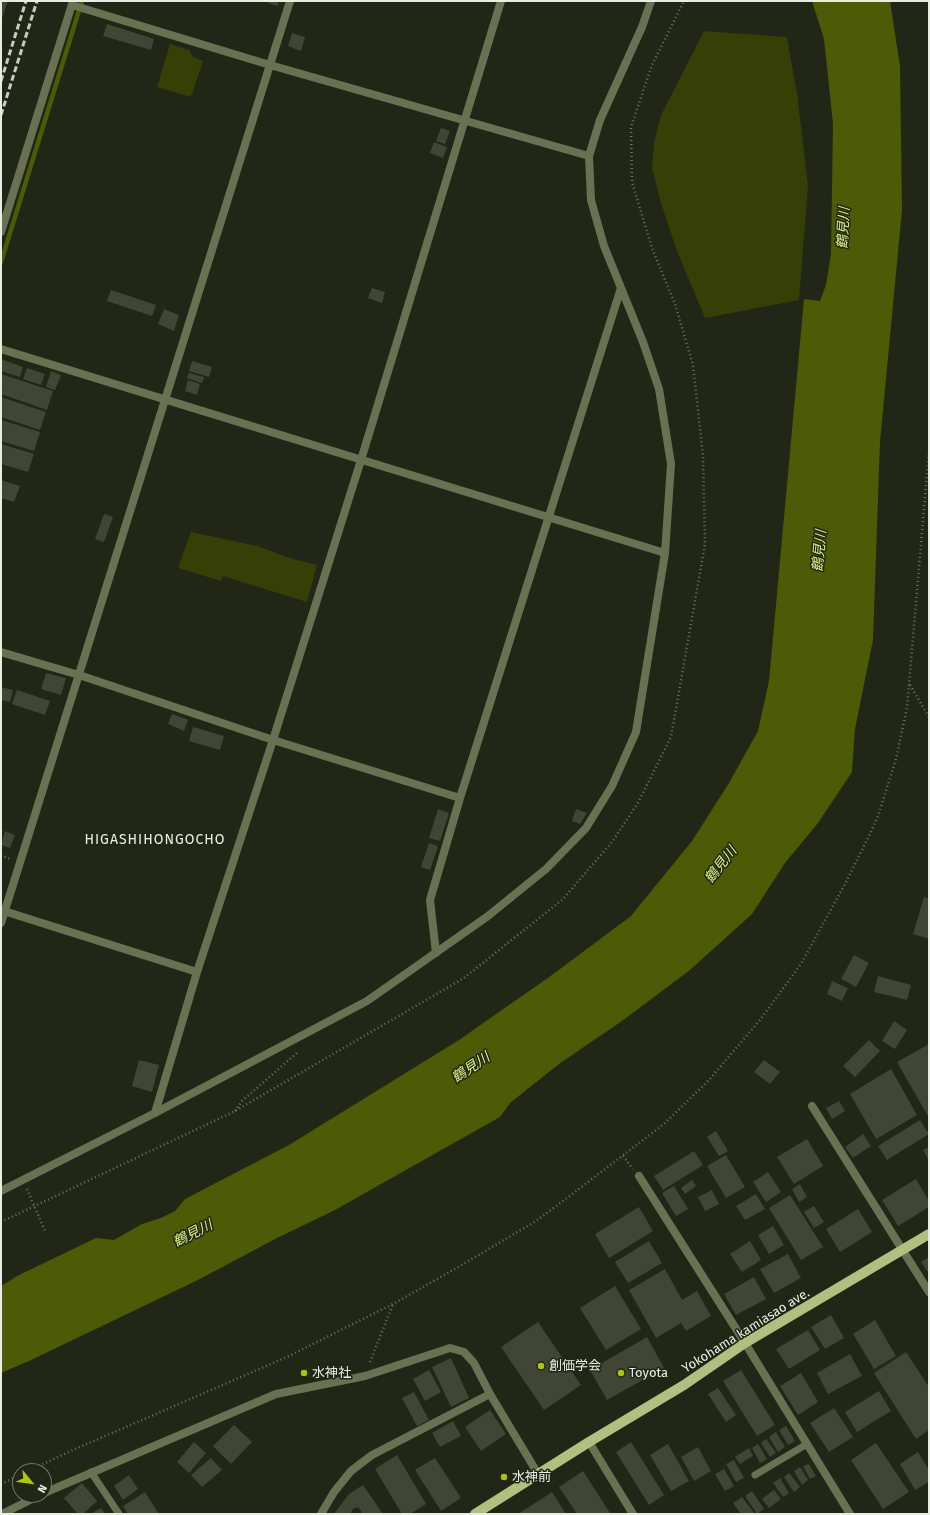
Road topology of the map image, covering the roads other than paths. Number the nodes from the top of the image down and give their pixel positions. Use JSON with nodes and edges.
{"nodes":[{"id":1,"x":290,"y":1,"type":"edge"},
{"id":2,"x":501,"y":1,"type":"edge"},
{"id":3,"x":651,"y":1,"type":"edge"},
{"id":4,"x":73,"y":4,"type":"edge"},
{"id":5,"x":270,"y":65,"type":"junction"},
{"id":6,"x":464,"y":121,"type":"junction"},
{"id":7,"x":589,"y":156,"type":"junction"},
{"id":8,"x":1,"y":232,"type":"edge"},
{"id":9,"x":621,"y":288,"type":"junction"},
{"id":10,"x":1,"y":349,"type":"edge"},
{"id":11,"x":165,"y":400,"type":"junction"},
{"id":12,"x":361,"y":460,"type":"junction"},
{"id":13,"x":549,"y":517,"type":"junction"},
{"id":14,"x":665,"y":553,"type":"junction"},
{"id":15,"x":1,"y":652,"type":"edge"},
{"id":16,"x":79,"y":675,"type":"junction"},
{"id":17,"x":273,"y":740,"type":"junction"},
{"id":18,"x":460,"y":798,"type":"junction"},
{"id":19,"x":3,"y":910,"type":"edge"},
{"id":20,"x":1,"y":923,"type":"edge"},
{"id":21,"x":436,"y":953,"type":"junction"},
{"id":22,"x":197,"y":972,"type":"junction"},
{"id":23,"x":812,"y":1106,"type":"dead end"},
{"id":24,"x":155,"y":1113,"type":"junction"},
{"id":25,"x":639,"y":1176,"type":"dead end"},
{"id":26,"x":1,"y":1191,"type":"edge"},
{"id":27,"x":929,"y":1234,"type":"edge"},
{"id":28,"x":902,"y":1250,"type":"junction"},
{"id":29,"x":929,"y":1292,"type":"edge"},
{"id":30,"x":745,"y":1343,"type":"junction"},
{"id":31,"x":490,"y":1394,"type":"junction"},
{"id":32,"x":589,"y":1442,"type":"junction"},
{"id":33,"x":807,"y":1444,"type":"junction"},
{"id":34,"x":91,"y":1472,"type":"junction"},
{"id":35,"x":538,"y":1474,"type":"junction"},
{"id":36,"x":755,"y":1475,"type":"dead end"},
{"id":37,"x":52,"y":1489,"type":"edge"},
{"id":38,"x":28,"y":1503,"type":"edge"},
{"id":39,"x":18,"y":1510,"type":"edge"},
{"id":40,"x":2,"y":1514,"type":"edge"},
{"id":41,"x":119,"y":1514,"type":"edge"},
{"id":42,"x":321,"y":1514,"type":"edge"},
{"id":43,"x":475,"y":1514,"type":"edge"},
{"id":44,"x":633,"y":1514,"type":"edge"},
{"id":45,"x":850,"y":1514,"type":"edge"}],
"edges":[{"from":1,"to":5,"type":"street"},
{"from":2,"to":6,"type":"street"},
{"from":3,"to":7,"type":"street"},
{"from":4,"to":5,"type":"street"},
{"from":4,"to":8,"type":"street"},
{"from":5,"to":6,"type":"street"},
{"from":5,"to":11,"type":"street"},
{"from":6,"to":7,"type":"street"},
{"from":6,"to":12,"type":"street"},
{"from":7,"to":9,"type":"street"},
{"from":9,"to":13,"type":"street"},
{"from":9,"to":14,"type":"street"},
{"from":10,"to":11,"type":"street"},
{"from":11,"to":12,"type":"street"},
{"from":11,"to":16,"type":"street"},
{"from":12,"to":13,"type":"street"},
{"from":12,"to":17,"type":"street"},
{"from":13,"to":14,"type":"street"},
{"from":13,"to":18,"type":"street"},
{"from":14,"to":21,"type":"street"},
{"from":15,"to":16,"type":"street"},
{"from":16,"to":17,"type":"street"},
{"from":16,"to":19,"type":"street"},
{"from":17,"to":18,"type":"street"},
{"from":17,"to":22,"type":"street"},
{"from":18,"to":21,"type":"street"},
{"from":19,"to":20,"type":"street"},
{"from":19,"to":22,"type":"street"},
{"from":21,"to":24,"type":"street"},
{"from":22,"to":24,"type":"street"},
{"from":23,"to":28,"type":"street"},
{"from":24,"to":26,"type":"street"},
{"from":25,"to":30,"type":"street"},
{"from":27,"to":28,"type":"main road","name":"Yokohama kamiasao ave."},
{"from":28,"to":29,"type":"street"},
{"from":28,"to":30,"type":"main road","name":"Yokohama kamiasao ave."},
{"from":30,"to":32,"type":"main road","name":"Yokohama kamiasao ave."},
{"from":30,"to":33,"type":"street"},
{"from":31,"to":34,"type":"street"},
{"from":31,"to":35,"type":"street"},
{"from":31,"to":42,"type":"street"},
{"from":32,"to":35,"type":"main road","name":"Yokohama kamiasao ave."},
{"from":32,"to":44,"type":"street"},
{"from":33,"to":36,"type":"lane"},
{"from":33,"to":45,"type":"street"},
{"from":34,"to":37,"type":"street"},
{"from":34,"to":41,"type":"lane"},
{"from":35,"to":43,"type":"main road","name":"Yokohama kamiasao ave."},
{"from":38,"to":39,"type":"street"},
{"from":39,"to":40,"type":"street"}]}
